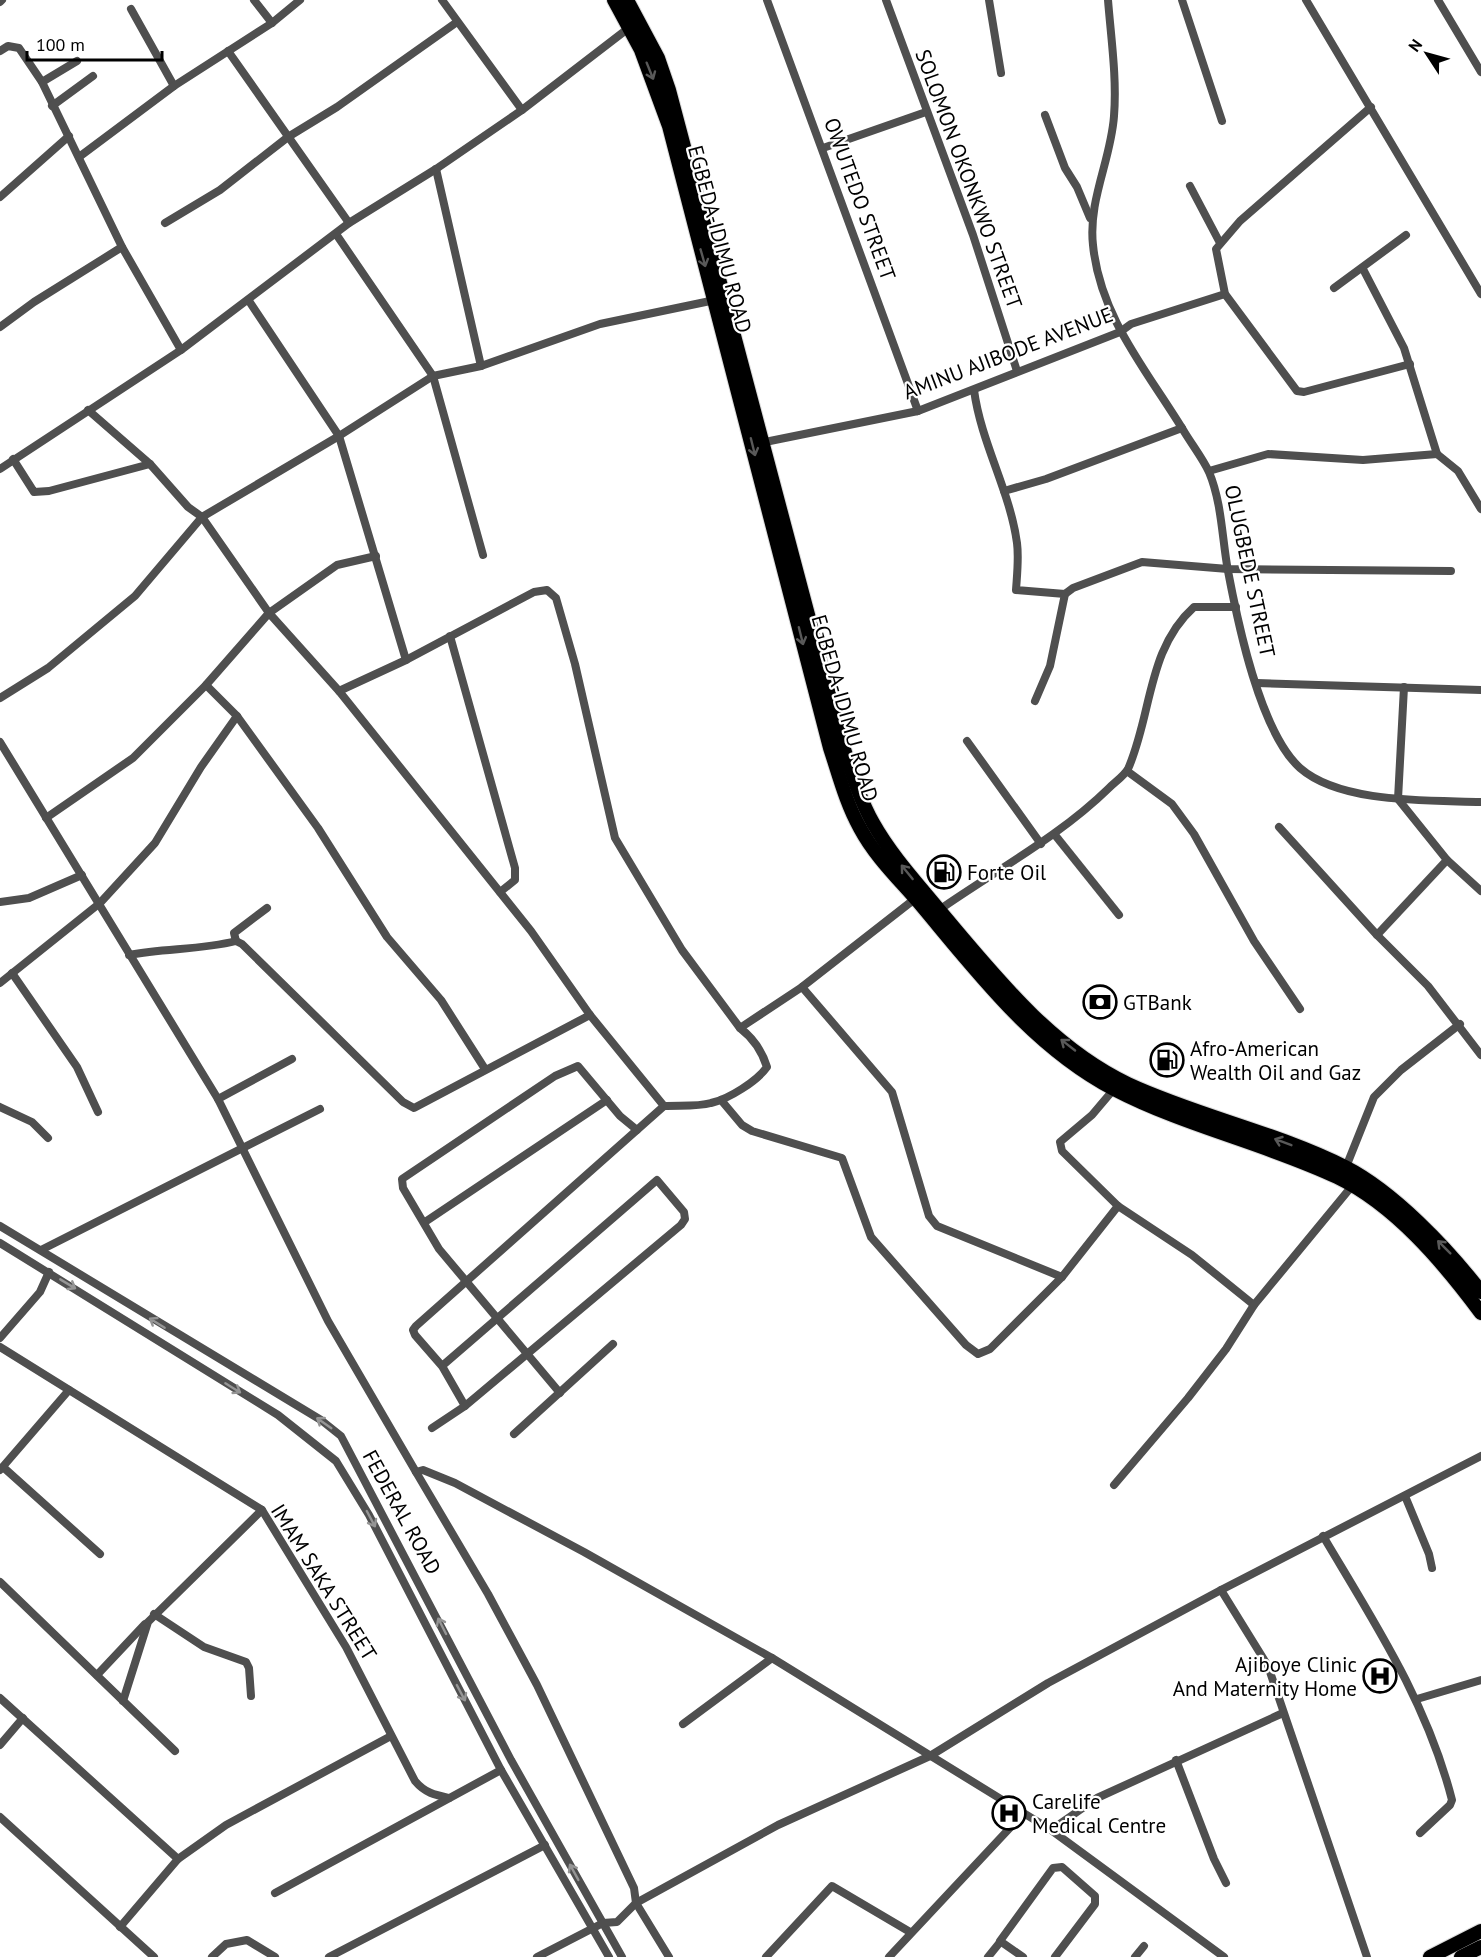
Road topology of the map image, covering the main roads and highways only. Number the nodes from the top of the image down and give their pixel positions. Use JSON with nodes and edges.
{"nodes":[{"id":1,"x":614,"y":0,"type":"edge"},
{"id":2,"x":632,"y":2,"type":"edge"},
{"id":3,"x":1238,"y":1132,"type":"junction"},
{"id":4,"x":1481,"y":1292,"type":"edge"},
{"id":5,"x":1481,"y":1313,"type":"edge"},
{"id":6,"x":1481,"y":1931,"type":"edge"},
{"id":7,"x":1481,"y":1947,"type":"edge"},
{"id":8,"x":1430,"y":1957,"type":"edge"},
{"id":9,"x":1461,"y":1957,"type":"edge"}],
"edges":[{"from":1,"to":3,"type":"main road","name":"EGBEDA-IDIMU ROAD","one_way":true},
{"from":3,"to":2,"type":"main road","name":"EGBEDA-IDIMU ROAD","one_way":true},
{"from":4,"to":3,"type":"main road","name":"EGBEDA-IDIMU ROAD","one_way":true},
{"from":3,"to":5,"type":"main road","name":"EGBEDA-IDIMU ROAD"},
{"from":6,"to":8,"type":"main road"},
{"from":7,"to":9,"type":"main road"}]}
